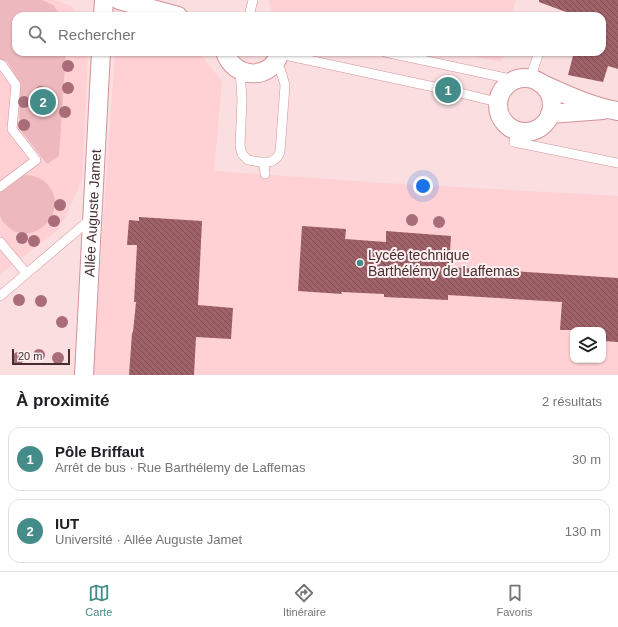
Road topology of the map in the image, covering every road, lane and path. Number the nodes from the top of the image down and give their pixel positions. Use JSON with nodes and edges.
{"nodes":[{"id":1,"x":104,"y":0,"type":"edge"},
{"id":2,"x":119,"y":0,"type":"edge"},
{"id":3,"x":253,"y":0,"type":"edge"},
{"id":4,"x":103,"y":12,"type":"edge"},
{"id":5,"x":163,"y":12,"type":"edge"},
{"id":6,"x":250,"y":12,"type":"edge"},
{"id":7,"x":101,"y":56,"type":"edge"},
{"id":8,"x":226,"y":56,"type":"edge"},
{"id":9,"x":278,"y":56,"type":"edge"},
{"id":10,"x":405,"y":56,"type":"edge"},
{"id":11,"x":537,"y":56,"type":"edge"},
{"id":12,"x":0,"y":64,"type":"edge"},
{"id":13,"x":240,"y":71,"type":"junction"},
{"id":14,"x":528,"y":81,"type":"junction"},
{"id":15,"x":498,"y":104,"type":"junction"},
{"id":16,"x":613,"y":110,"type":"edge"},
{"id":17,"x":550,"y":114,"type":"junction"},
{"id":18,"x":516,"y":130,"type":"junction"},
{"id":19,"x":264,"y":162,"type":"junction"},
{"id":20,"x":618,"y":163,"type":"edge"},
{"id":21,"x":265,"y":174,"type":"dead end"},
{"id":22,"x":0,"y":187,"type":"edge"},
{"id":23,"x":92,"y":218,"type":"junction"},
{"id":24,"x":0,"y":242,"type":"edge"},
{"id":25,"x":26,"y":273,"type":"junction"},
{"id":26,"x":0,"y":296,"type":"edge"},
{"id":27,"x":84,"y":375,"type":"edge"}],
"edges":[{"from":1,"to":4,"type":"street"},
{"from":2,"to":5,"type":"street"},
{"from":3,"to":6,"type":"lane"},
{"from":7,"to":23,"type":"street","name":"Allée Auguste Jamet"},
{"from":8,"to":13,"type":"street"},
{"from":9,"to":13,"type":"street"},
{"from":9,"to":15,"type":"lane"},
{"from":9,"to":19,"type":"lane"},
{"from":10,"to":14,"type":"lane"},
{"from":11,"to":14,"type":"lane"},
{"from":12,"to":22,"type":"lane"},
{"from":13,"to":19,"type":"lane"},
{"from":14,"to":15,"type":"street"},
{"from":14,"to":16,"type":"street"},
{"from":14,"to":17,"type":"street"},
{"from":15,"to":18,"type":"street"},
{"from":16,"to":17,"type":"street"},
{"from":17,"to":18,"type":"street"},
{"from":18,"to":20,"type":"lane"},
{"from":19,"to":21,"type":"lane"},
{"from":23,"to":25,"type":"lane"},
{"from":23,"to":27,"type":"street","name":"Allée Auguste Jamet"},
{"from":24,"to":25,"type":"lane"},
{"from":25,"to":26,"type":"lane"}]}
